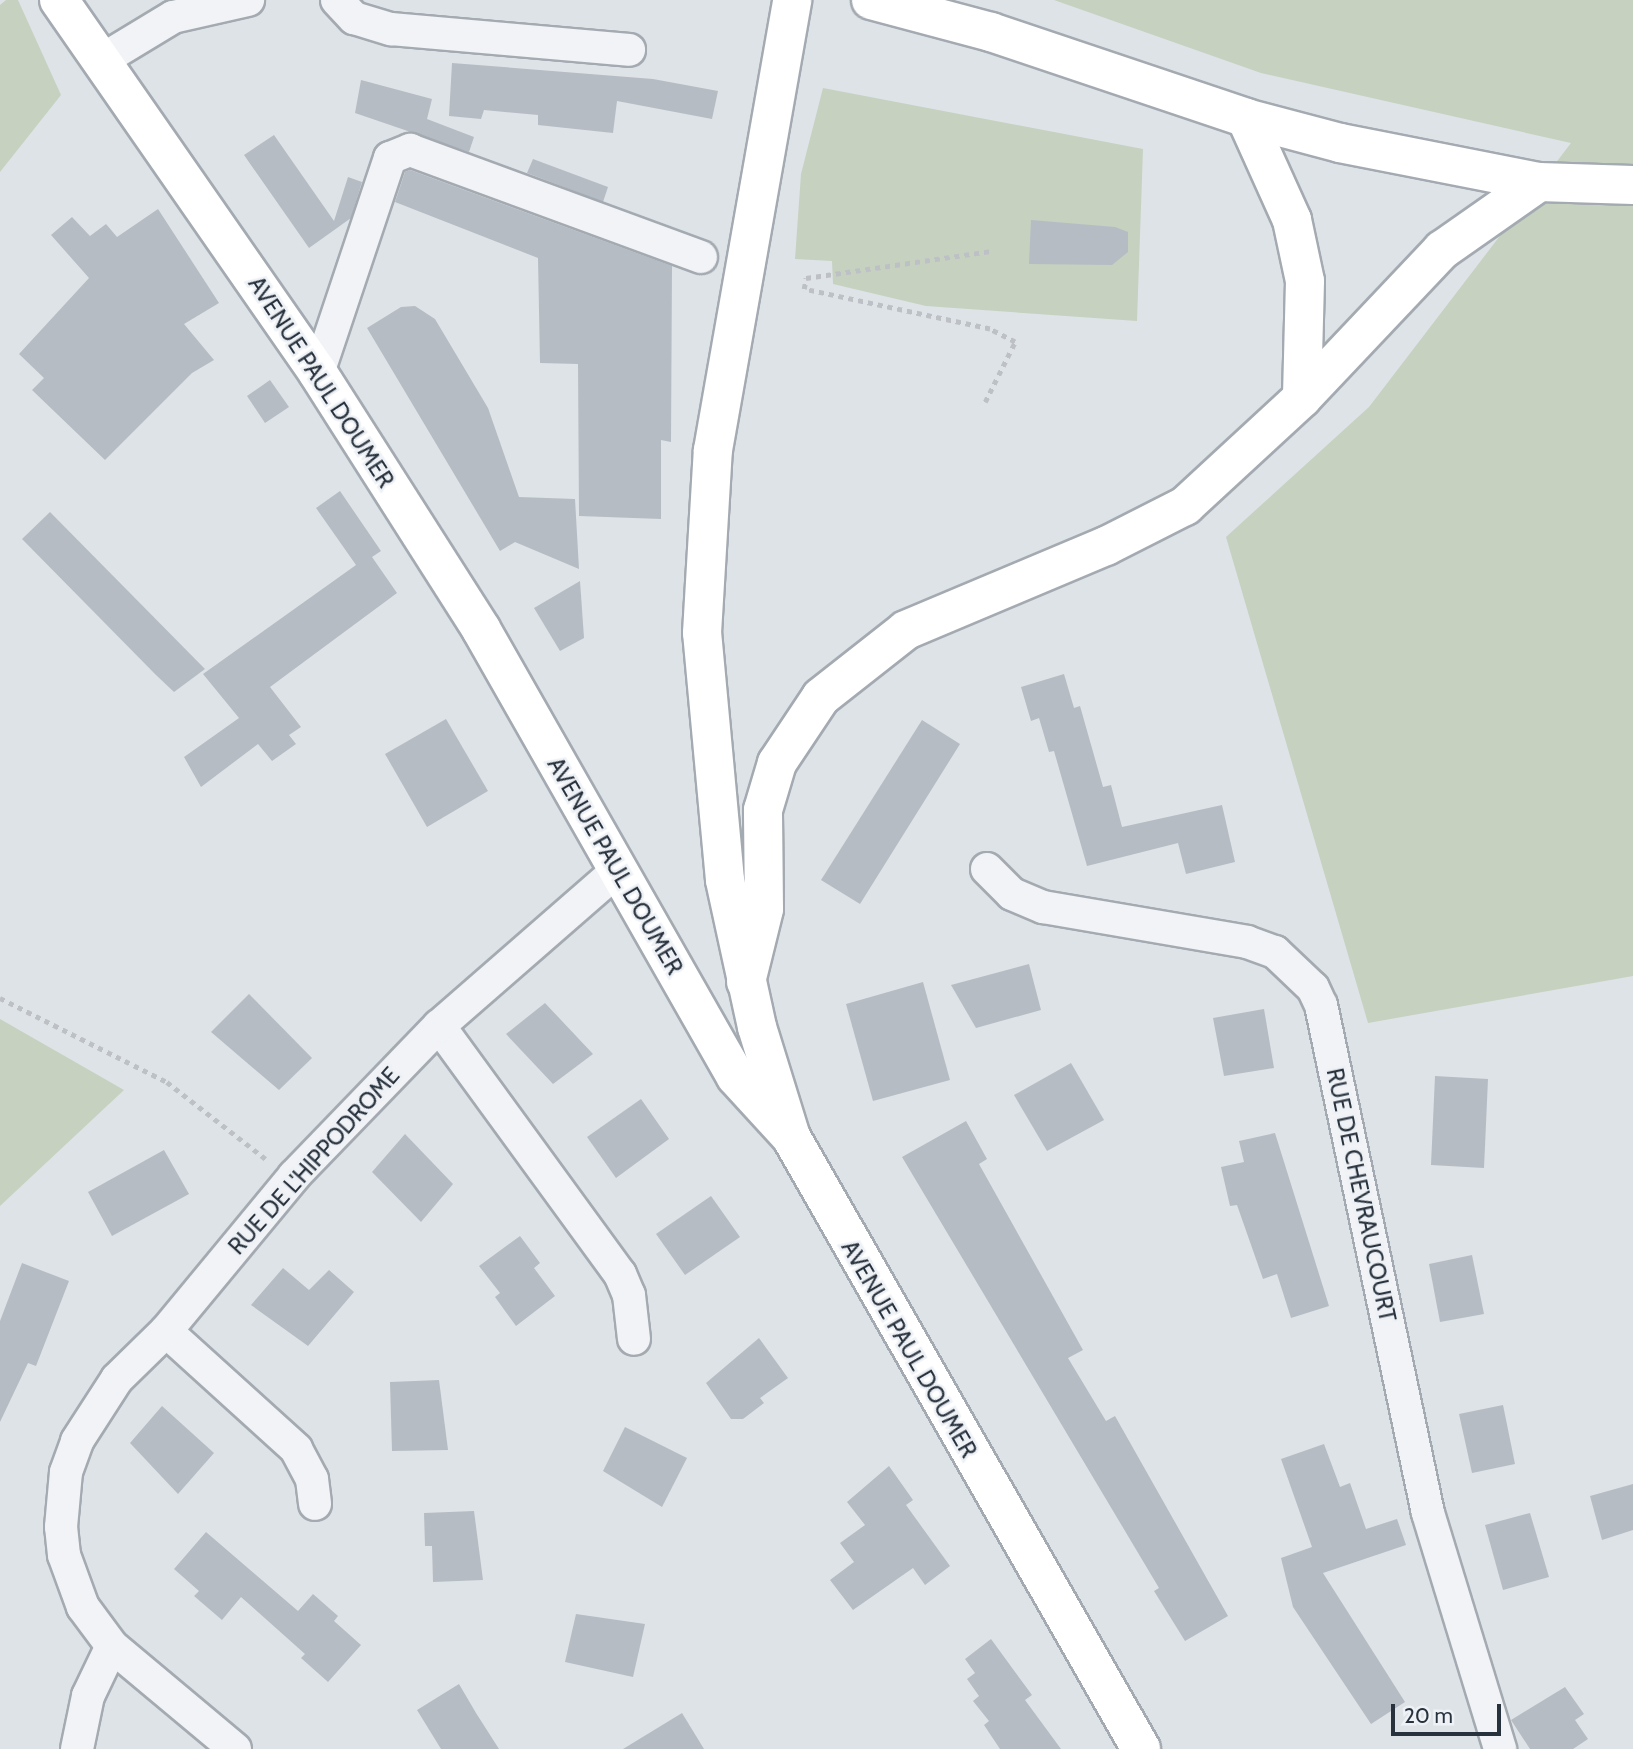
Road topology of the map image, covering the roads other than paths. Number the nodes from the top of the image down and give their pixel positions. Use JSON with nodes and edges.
{"nodes":[{"id":1,"x":59,"y":0,"type":"edge"},
{"id":2,"x":248,"y":0,"type":"edge"},
{"id":3,"x":337,"y":0,"type":"edge"},
{"id":4,"x":871,"y":0,"type":"edge"},
{"id":5,"x":789,"y":14,"type":"edge"},
{"id":6,"x":629,"y":50,"type":"dead end"},
{"id":7,"x":102,"y":60,"type":"junction"},
{"id":8,"x":1246,"y":118,"type":"junction"},
{"id":9,"x":1539,"y":182,"type":"junction"},
{"id":10,"x":1633,"y":185,"type":"edge"},
{"id":11,"x":701,"y":257,"type":"dead end"},
{"id":12,"x":318,"y":373,"type":"junction"},
{"id":13,"x":1302,"y":398,"type":"junction"},
{"id":14,"x":987,"y":869,"type":"dead end"},
{"id":15,"x":618,"y":870,"type":"junction"},
{"id":16,"x":746,"y":982,"type":"junction"},
{"id":17,"x":439,"y":1026,"type":"junction"},
{"id":18,"x":791,"y":1137,"type":"junction"},
{"id":19,"x":166,"y":1331,"type":"junction"},
{"id":20,"x":634,"y":1339,"type":"dead end"},
{"id":21,"x":315,"y":1504,"type":"dead end"},
{"id":22,"x":112,"y":1646,"type":"junction"},
{"id":23,"x":77,"y":1749,"type":"edge"},
{"id":24,"x":235,"y":1749,"type":"edge"},
{"id":25,"x":1142,"y":1749,"type":"edge"},
{"id":26,"x":1500,"y":1749,"type":"edge"}],
"edges":[{"from":1,"to":7,"type":"main road","name":"AVENUE PAUL DOUMER"},
{"from":2,"to":7,"type":"street"},
{"from":3,"to":6,"type":"street"},
{"from":4,"to":8,"type":"main road"},
{"from":5,"to":16,"type":"main road"},
{"from":7,"to":12,"type":"main road","name":"AVENUE PAUL DOUMER"},
{"from":8,"to":9,"type":"main road"},
{"from":8,"to":13,"type":"main road"},
{"from":9,"to":10,"type":"main road"},
{"from":9,"to":13,"type":"main road"},
{"from":11,"to":12,"type":"street"},
{"from":12,"to":15,"type":"main road","name":"AVENUE PAUL DOUMER"},
{"from":13,"to":16,"type":"main road"},
{"from":14,"to":26,"type":"street","name":"RUE DE CHEVRAUCOURT"},
{"from":15,"to":17,"type":"street","name":"RUE DE L'HIPPODROME"},
{"from":15,"to":18,"type":"main road","name":"AVENUE PAUL DOUMER"},
{"from":16,"to":18,"type":"main road"},
{"from":17,"to":19,"type":"street","name":"RUE DE L'HIPPODROME"},
{"from":17,"to":20,"type":"street"},
{"from":18,"to":25,"type":"main road","name":"AVENUE PAUL DOUMER"},
{"from":19,"to":21,"type":"street"},
{"from":19,"to":22,"type":"street","name":"RUE DE L'HIPPODROME"},
{"from":22,"to":23,"type":"street"},
{"from":22,"to":24,"type":"street","name":"RUE DE L'HIPPODROME"}]}
